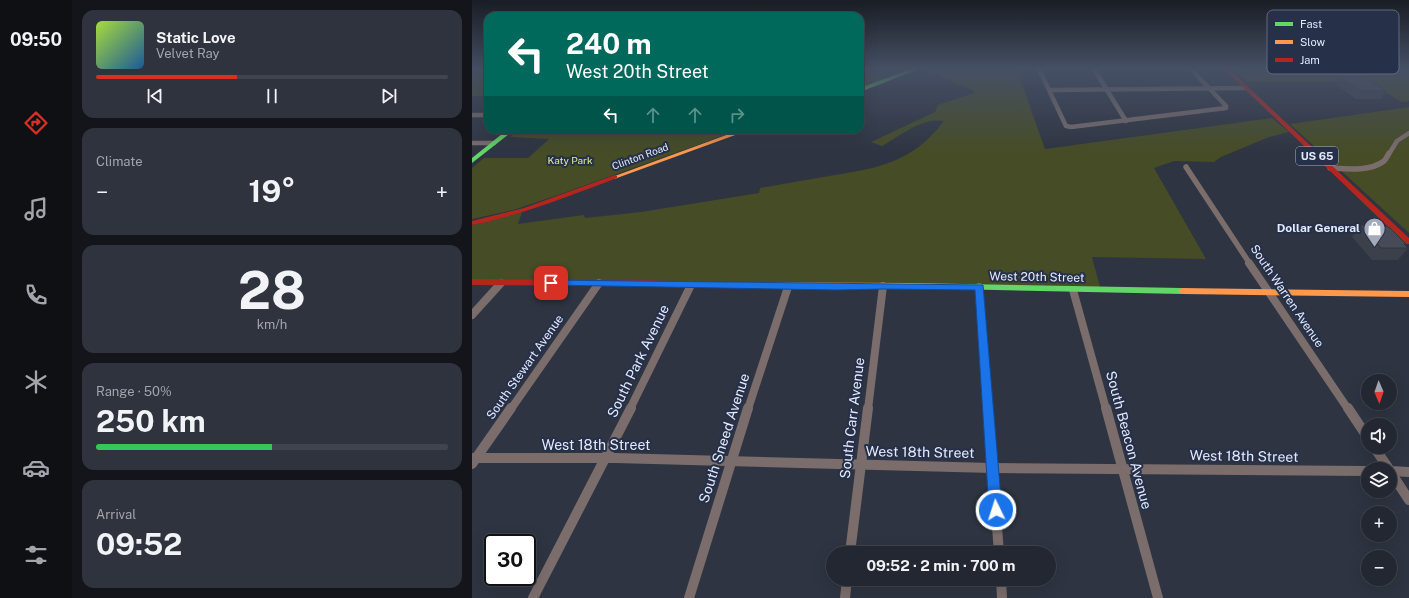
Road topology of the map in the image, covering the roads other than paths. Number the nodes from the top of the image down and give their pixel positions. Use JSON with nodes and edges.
{"nodes":[{"id":1,"x":1053,"y":97,"type":"edge"},
{"id":2,"x":1111,"y":97,"type":"edge"},
{"id":3,"x":1217,"y":97,"type":"edge"},
{"id":4,"x":1255,"y":97,"type":"edge"},
{"id":5,"x":472,"y":115,"type":"edge"},
{"id":6,"x":484,"y":115,"type":"edge"},
{"id":7,"x":1126,"y":121,"type":"junction"},
{"id":8,"x":1409,"y":133,"type":"edge"},
{"id":9,"x":506,"y":134,"type":"edge"},
{"id":10,"x":735,"y":134,"type":"edge"},
{"id":11,"x":472,"y":143,"type":"edge"},
{"id":12,"x":494,"y":144,"type":"junction"},
{"id":13,"x":472,"y":161,"type":"edge"},
{"id":14,"x":1186,"y":167,"type":"dead end"},
{"id":15,"x":1330,"y":168,"type":"junction"},
{"id":16,"x":472,"y":223,"type":"edge"},
{"id":17,"x":1409,"y":242,"type":"edge"},
{"id":18,"x":472,"y":282,"type":"edge"},
{"id":19,"x":501,"y":283,"type":"junction"},
{"id":20,"x":599,"y":283,"type":"junction"},
{"id":21,"x":691,"y":285,"type":"junction"},
{"id":22,"x":788,"y":286,"type":"junction"},
{"id":23,"x":883,"y":286,"type":"junction"},
{"id":24,"x":980,"y":287,"type":"junction"},
{"id":25,"x":1073,"y":290,"type":"junction"},
{"id":26,"x":1270,"y":293,"type":"junction"},
{"id":27,"x":1409,"y":294,"type":"edge"},
{"id":28,"x":472,"y":315,"type":"edge"},
{"id":29,"x":1361,"y":428,"type":"edge"},
{"id":30,"x":606,"y":458,"type":"junction"},
{"id":31,"x":474,"y":460,"type":"edge"},
{"id":32,"x":730,"y":461,"type":"junction"},
{"id":33,"x":861,"y":464,"type":"junction"},
{"id":34,"x":992,"y":468,"type":"junction"},
{"id":35,"x":1123,"y":469,"type":"junction"},
{"id":36,"x":1361,"y":471,"type":"edge"},
{"id":37,"x":1397,"y":471,"type":"edge"},
{"id":38,"x":1409,"y":472,"type":"edge"},
{"id":39,"x":1397,"y":482,"type":"edge"},
{"id":40,"x":1409,"y":500,"type":"edge"},
{"id":41,"x":851,"y":546,"type":"edge"},
{"id":42,"x":998,"y":546,"type":"edge"},
{"id":43,"x":846,"y":586,"type":"edge"},
{"id":44,"x":1001,"y":586,"type":"edge"},
{"id":45,"x":533,"y":598,"type":"edge"},
{"id":46,"x":689,"y":598,"type":"edge"},
{"id":47,"x":845,"y":598,"type":"edge"},
{"id":48,"x":1002,"y":598,"type":"edge"},
{"id":49,"x":1158,"y":598,"type":"edge"}],
"edges":[{"from":1,"to":7,"type":"street"},
{"from":2,"to":7,"type":"street"},
{"from":3,"to":7,"type":"street"},
{"from":4,"to":15,"type":"main road","number":"US 65"},
{"from":5,"to":6,"type":"street"},
{"from":8,"to":15,"type":"street"},
{"from":9,"to":12,"type":"main road"},
{"from":10,"to":16,"type":"main road","name":"Clinton Road"},
{"from":11,"to":12,"type":"street"},
{"from":12,"to":13,"type":"main road"},
{"from":14,"to":26,"type":"street","name":"South Warren Avenue"},
{"from":15,"to":17,"type":"main road","number":"US 65"},
{"from":18,"to":19,"type":"main road","name":"West 20th Street"},
{"from":19,"to":20,"type":"main road","name":"West 20th Street"},
{"from":19,"to":28,"type":"street"},
{"from":20,"to":21,"type":"main road","name":"West 20th Street"},
{"from":20,"to":31,"type":"street","name":"South Stewart Avenue"},
{"from":21,"to":22,"type":"main road","name":"West 20th Street"},
{"from":21,"to":30,"type":"street","name":"South Park Avenue"},
{"from":22,"to":23,"type":"main road","name":"West 20th Street"},
{"from":22,"to":32,"type":"street","name":"South Sneed Avenue"},
{"from":23,"to":24,"type":"main road","name":"West 20th Street"},
{"from":23,"to":33,"type":"street","name":"South Carr Avenue"},
{"from":24,"to":25,"type":"main road","name":"West 20th Street"},
{"from":24,"to":34,"type":"street"},
{"from":25,"to":26,"type":"main road","name":"West 20th Street"},
{"from":25,"to":35,"type":"street","name":"South Beacon Avenue"},
{"from":26,"to":27,"type":"main road","name":"West 20th Street"},
{"from":26,"to":29,"type":"street","name":"South Warren Avenue"},
{"from":30,"to":31,"type":"street","name":"West 18th Street"},
{"from":30,"to":32,"type":"street","name":"West 18th Street"},
{"from":30,"to":45,"type":"street","name":"South Park Avenue"},
{"from":32,"to":33,"type":"street","name":"West 18th Street"},
{"from":32,"to":46,"type":"street","name":"South Sneed Avenue"},
{"from":33,"to":34,"type":"street","name":"West 18th Street"},
{"from":33,"to":41,"type":"street","name":"South Carr Avenue"},
{"from":34,"to":35,"type":"street","name":"West 18th Street"},
{"from":34,"to":42,"type":"street"},
{"from":35,"to":36,"type":"street","name":"West 18th Street"},
{"from":35,"to":49,"type":"street","name":"South Beacon Avenue"},
{"from":37,"to":38,"type":"street"},
{"from":39,"to":40,"type":"street"},
{"from":43,"to":47,"type":"street"},
{"from":44,"to":48,"type":"street"}]}
